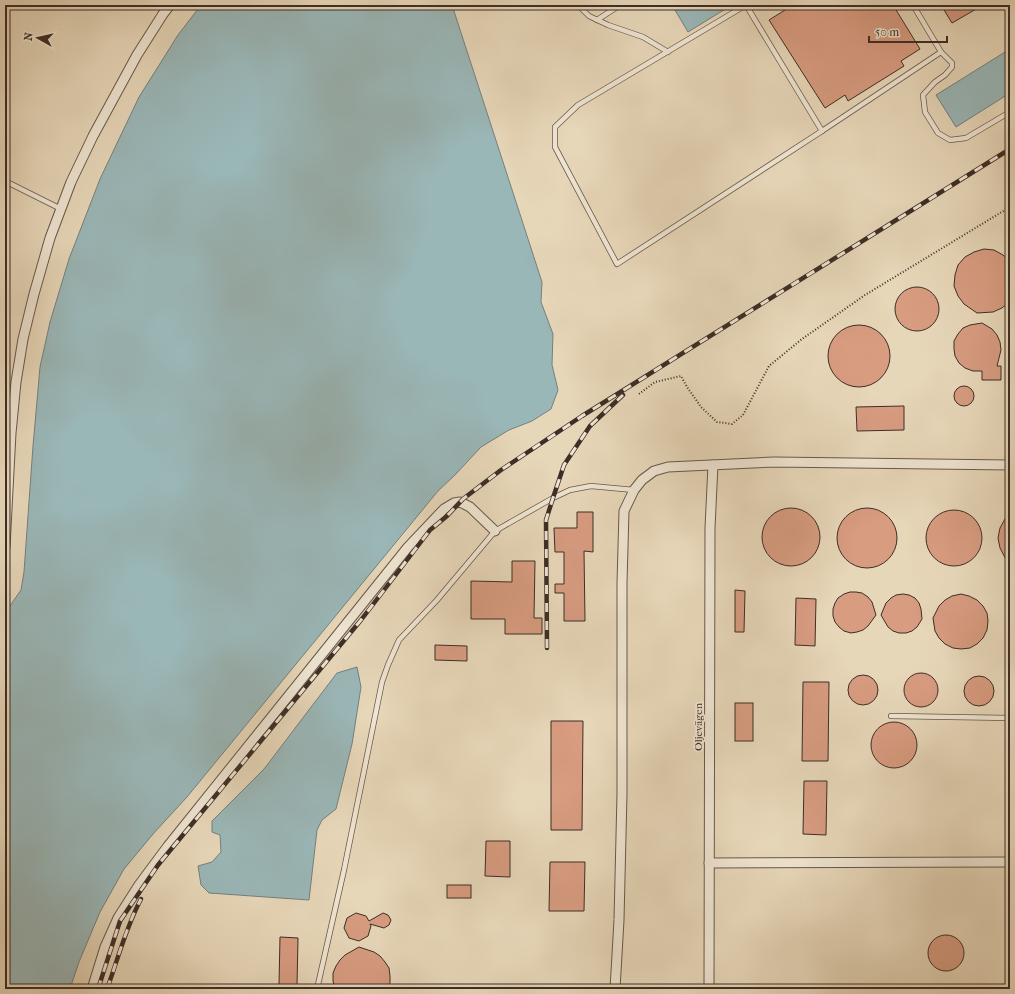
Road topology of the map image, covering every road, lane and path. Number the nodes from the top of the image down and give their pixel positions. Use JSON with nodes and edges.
{"nodes":[{"id":1,"x":170,"y":5,"type":"edge"},
{"id":2,"x":578,"y":5,"type":"edge"},
{"id":3,"x":620,"y":5,"type":"edge"},
{"id":4,"x":746,"y":5,"type":"edge"},
{"id":5,"x":912,"y":5,"type":"edge"},
{"id":6,"x":597,"y":20,"type":"junction"},
{"id":7,"x":668,"y":52,"type":"junction"},
{"id":8,"x":941,"y":52,"type":"junction"},
{"id":9,"x":1010,"y":112,"type":"edge"},
{"id":10,"x":822,"y":131,"type":"junction"},
{"id":11,"x":5,"y":181,"type":"edge"},
{"id":12,"x":1010,"y":207,"type":"edge"},
{"id":13,"x":61,"y":209,"type":"junction"},
{"id":14,"x":639,"y":394,"type":"dead end"},
{"id":15,"x":713,"y":465,"type":"junction"},
{"id":16,"x":1010,"y":465,"type":"edge"},
{"id":17,"x":634,"y":490,"type":"junction"},
{"id":18,"x":495,"y":531,"type":"junction"},
{"id":19,"x":5,"y":547,"type":"edge"},
{"id":20,"x":890,"y":716,"type":"dead end"},
{"id":21,"x":1010,"y":718,"type":"edge"},
{"id":22,"x":1010,"y":862,"type":"edge"},
{"id":23,"x":709,"y":863,"type":"junction"},
{"id":24,"x":92,"y":989,"type":"edge"},
{"id":25,"x":317,"y":989,"type":"edge"},
{"id":26,"x":615,"y":989,"type":"edge"},
{"id":27,"x":709,"y":989,"type":"edge"}],
"edges":[{"from":1,"to":13,"type":"street"},
{"from":2,"to":6,"type":"lane"},
{"from":3,"to":6,"type":"lane"},
{"from":4,"to":7,"type":"lane"},
{"from":4,"to":10,"type":"lane"},
{"from":5,"to":8,"type":"lane"},
{"from":6,"to":7,"type":"lane"},
{"from":7,"to":10,"type":"lane"},
{"from":8,"to":9,"type":"lane"},
{"from":8,"to":10,"type":"lane"},
{"from":11,"to":13,"type":"lane"},
{"from":12,"to":14,"type":"path"},
{"from":13,"to":19,"type":"street"},
{"from":15,"to":16,"type":"street"},
{"from":15,"to":17,"type":"street"},
{"from":15,"to":23,"type":"street","name":"Oljevägen"},
{"from":17,"to":18,"type":"lane"},
{"from":17,"to":26,"type":"street"},
{"from":18,"to":24,"type":"street"},
{"from":18,"to":25,"type":"lane"},
{"from":20,"to":21,"type":"lane"},
{"from":22,"to":23,"type":"street"},
{"from":23,"to":27,"type":"street","name":"Oljevägen"}]}
